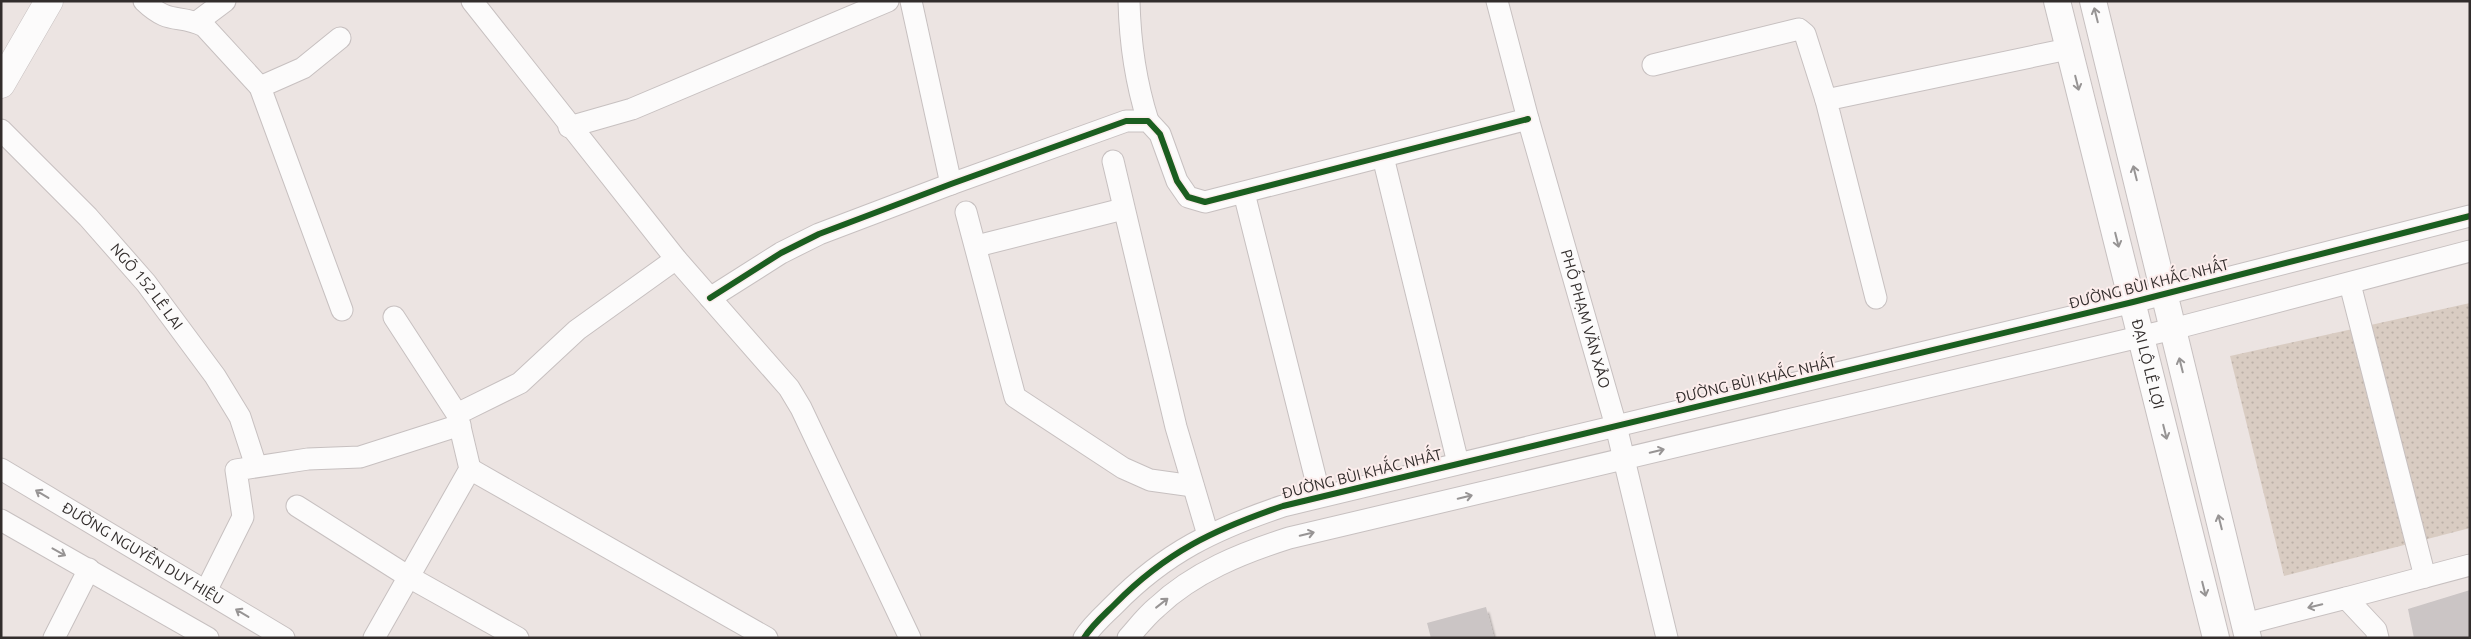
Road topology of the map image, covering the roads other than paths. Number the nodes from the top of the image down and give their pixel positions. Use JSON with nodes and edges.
{"nodes":[{"id":1,"x":49,"y":1,"type":"edge"},
{"id":2,"x":144,"y":1,"type":"edge"},
{"id":3,"x":225,"y":1,"type":"edge"},
{"id":4,"x":472,"y":1,"type":"edge"},
{"id":5,"x":888,"y":1,"type":"edge"},
{"id":6,"x":911,"y":1,"type":"edge"},
{"id":7,"x":1129,"y":1,"type":"edge"},
{"id":8,"x":1497,"y":1,"type":"edge"},
{"id":9,"x":2057,"y":1,"type":"edge"},
{"id":10,"x":2093,"y":1,"type":"edge"},
{"id":11,"x":197,"y":22,"type":"junction"},
{"id":12,"x":340,"y":38,"type":"dead end"},
{"id":13,"x":2068,"y":49,"type":"junction"},
{"id":14,"x":1653,"y":64,"type":"dead end"},
{"id":15,"x":1,"y":84,"type":"edge"},
{"id":16,"x":260,"y":87,"type":"junction"},
{"id":17,"x":1826,"y":100,"type":"junction"},
{"id":18,"x":1528,"y":119,"type":"junction"},
{"id":19,"x":1148,"y":121,"type":"junction"},
{"id":20,"x":569,"y":127,"type":"junction"},
{"id":21,"x":1,"y":130,"type":"edge"},
{"id":22,"x":1383,"y":157,"type":"junction"},
{"id":23,"x":1113,"y":161,"type":"dead end"},
{"id":24,"x":951,"y":184,"type":"junction"},
{"id":25,"x":1244,"y":194,"type":"junction"},
{"id":26,"x":1123,"y":209,"type":"junction"},
{"id":27,"x":966,"y":212,"type":"dead end"},
{"id":28,"x":2470,"y":216,"type":"edge"},
{"id":29,"x":977,"y":246,"type":"junction"},
{"id":30,"x":2470,"y":251,"type":"edge"},
{"id":31,"x":676,"y":259,"type":"junction"},
{"id":32,"x":2350,"y":284,"type":"junction"},
{"id":33,"x":2164,"y":294,"type":"junction"},
{"id":34,"x":710,"y":298,"type":"junction"},
{"id":35,"x":1876,"y":298,"type":"dead end"},
{"id":36,"x":2133,"y":302,"type":"junction"},
{"id":37,"x":342,"y":310,"type":"dead end"},
{"id":38,"x":394,"y":317,"type":"dead end"},
{"id":39,"x":2173,"y":330,"type":"junction"},
{"id":40,"x":2141,"y":336,"type":"junction"},
{"id":41,"x":459,"y":419,"type":"junction"},
{"id":42,"x":1616,"y":426,"type":"junction"},
{"id":43,"x":1624,"y":459,"type":"junction"},
{"id":44,"x":1458,"y":463,"type":"junction"},
{"id":45,"x":256,"y":466,"type":"junction"},
{"id":46,"x":1,"y":469,"type":"edge"},
{"id":47,"x":470,"y":469,"type":"junction"},
{"id":48,"x":1193,"y":486,"type":"junction"},
{"id":49,"x":1320,"y":496,"type":"junction"},
{"id":50,"x":297,"y":506,"type":"dead end"},
{"id":51,"x":1,"y":520,"type":"edge"},
{"id":52,"x":1208,"y":535,"type":"junction"},
{"id":53,"x":2470,"y":565,"type":"edge"},
{"id":54,"x":89,"y":569,"type":"junction"},
{"id":55,"x":408,"y":577,"type":"junction"},
{"id":56,"x":2425,"y":577,"type":"junction"},
{"id":57,"x":206,"y":591,"type":"junction"},
{"id":58,"x":2346,"y":598,"type":"junction"},
{"id":59,"x":2247,"y":631,"type":"edge"},
{"id":60,"x":54,"y":638,"type":"edge"},
{"id":61,"x":208,"y":638,"type":"edge"},
{"id":62,"x":284,"y":638,"type":"edge"},
{"id":63,"x":374,"y":638,"type":"edge"},
{"id":64,"x":518,"y":638,"type":"edge"},
{"id":65,"x":767,"y":638,"type":"edge"},
{"id":66,"x":910,"y":638,"type":"edge"},
{"id":67,"x":1084,"y":638,"type":"edge"},
{"id":68,"x":1128,"y":638,"type":"edge"},
{"id":69,"x":1667,"y":638,"type":"edge"},
{"id":70,"x":2216,"y":638,"type":"edge"},
{"id":71,"x":2378,"y":638,"type":"edge"}],
"edges":[{"from":1,"to":15,"type":"highway"},
{"from":2,"to":11,"type":"street"},
{"from":3,"to":11,"type":"street"},
{"from":4,"to":20,"type":"street"},
{"from":5,"to":20,"type":"street"},
{"from":6,"to":24,"type":"street"},
{"from":7,"to":19,"type":"street"},
{"from":8,"to":18,"type":"street","name":"PHỐ PHẠM VĂN XẢO"},
{"from":9,"to":13,"type":"main road","name":"ĐẠI LỘ LÊ LỢI"},
{"from":33,"to":10,"type":"main road","one_way":true},
{"from":11,"to":16,"type":"street"},
{"from":12,"to":16,"type":"street"},
{"from":13,"to":17,"type":"street"},
{"from":13,"to":36,"type":"main road","name":"ĐẠI LỘ LÊ LỢI","one_way":true},
{"from":14,"to":17,"type":"street"},
{"from":16,"to":37,"type":"street"},
{"from":17,"to":35,"type":"street"},
{"from":18,"to":22,"type":"street"},
{"from":18,"to":42,"type":"street","name":"PHỐ PHẠM VĂN XẢO"},
{"from":19,"to":24,"type":"street"},
{"from":19,"to":25,"type":"street"},
{"from":20,"to":31,"type":"street"},
{"from":21,"to":45,"type":"street","name":"NGÕ 152 LÊ LAI"},
{"from":22,"to":25,"type":"street"},
{"from":22,"to":44,"type":"street"},
{"from":23,"to":26,"type":"street"},
{"from":24,"to":34,"type":"street"},
{"from":25,"to":49,"type":"street"},
{"from":26,"to":29,"type":"street"},
{"from":26,"to":48,"type":"street"},
{"from":27,"to":29,"type":"street"},
{"from":28,"to":33,"type":"street","name":"ĐƯỜNG BÙI KHẮC NHẤT"},
{"from":29,"to":48,"type":"street"},
{"from":30,"to":32,"type":"street"},
{"from":31,"to":34,"type":"street"},
{"from":31,"to":41,"type":"street"},
{"from":32,"to":39,"type":"street"},
{"from":32,"to":56,"type":"street"},
{"from":33,"to":36,"type":"street","name":"ĐƯỜNG BÙI KHẮC NHẤT"},
{"from":33,"to":39,"type":"main road"},
{"from":34,"to":66,"type":"street"},
{"from":36,"to":40,"type":"main road","name":"ĐẠI LỘ LÊ LỢI"},
{"from":36,"to":42,"type":"street","name":"ĐƯỜNG BÙI KHẮC NHẤT"},
{"from":38,"to":41,"type":"street"},
{"from":39,"to":40,"type":"street"},
{"from":59,"to":39,"type":"main road","one_way":true},
{"from":43,"to":40,"type":"street","one_way":true},
{"from":40,"to":70,"type":"main road","name":"ĐẠI LỘ LÊ LỢI","one_way":true},
{"from":41,"to":45,"type":"street"},
{"from":41,"to":47,"type":"street"},
{"from":42,"to":43,"type":"street","name":"PHỐ PHẠM VĂN XẢO"},
{"from":42,"to":44,"type":"street","name":"ĐƯỜNG BÙI KHẮC NHẤT"},
{"from":68,"to":43,"type":"street","one_way":true},
{"from":43,"to":69,"type":"street","name":"PHỐ PHẠM VĂN XẢO"},
{"from":44,"to":49,"type":"street","name":"ĐƯỜNG BÙI KHẮC NHẤT"},
{"from":45,"to":57,"type":"street"},
{"from":57,"to":46,"type":"street","name":"ĐƯỜNG NGUYỄN DUY HIỆU","one_way":true},
{"from":47,"to":55,"type":"street"},
{"from":47,"to":65,"type":"street"},
{"from":48,"to":52,"type":"street"},
{"from":49,"to":52,"type":"street","name":"ĐƯỜNG BÙI KHẮC NHẤT"},
{"from":50,"to":55,"type":"street"},
{"from":51,"to":54,"type":"street","one_way":true},
{"from":52,"to":67,"type":"street","name":"ĐƯỜNG BÙI KHẮC NHẤT"},
{"from":53,"to":56,"type":"street"},
{"from":54,"to":60,"type":"street"},
{"from":54,"to":61,"type":"street"},
{"from":55,"to":63,"type":"street"},
{"from":55,"to":64,"type":"street"},
{"from":56,"to":58,"type":"street"},
{"from":62,"to":57,"type":"street","name":"ĐƯỜNG NGUYỄN DUY HIỆU","one_way":true},
{"from":58,"to":59,"type":"street","one_way":true},
{"from":58,"to":71,"type":"street"}]}
